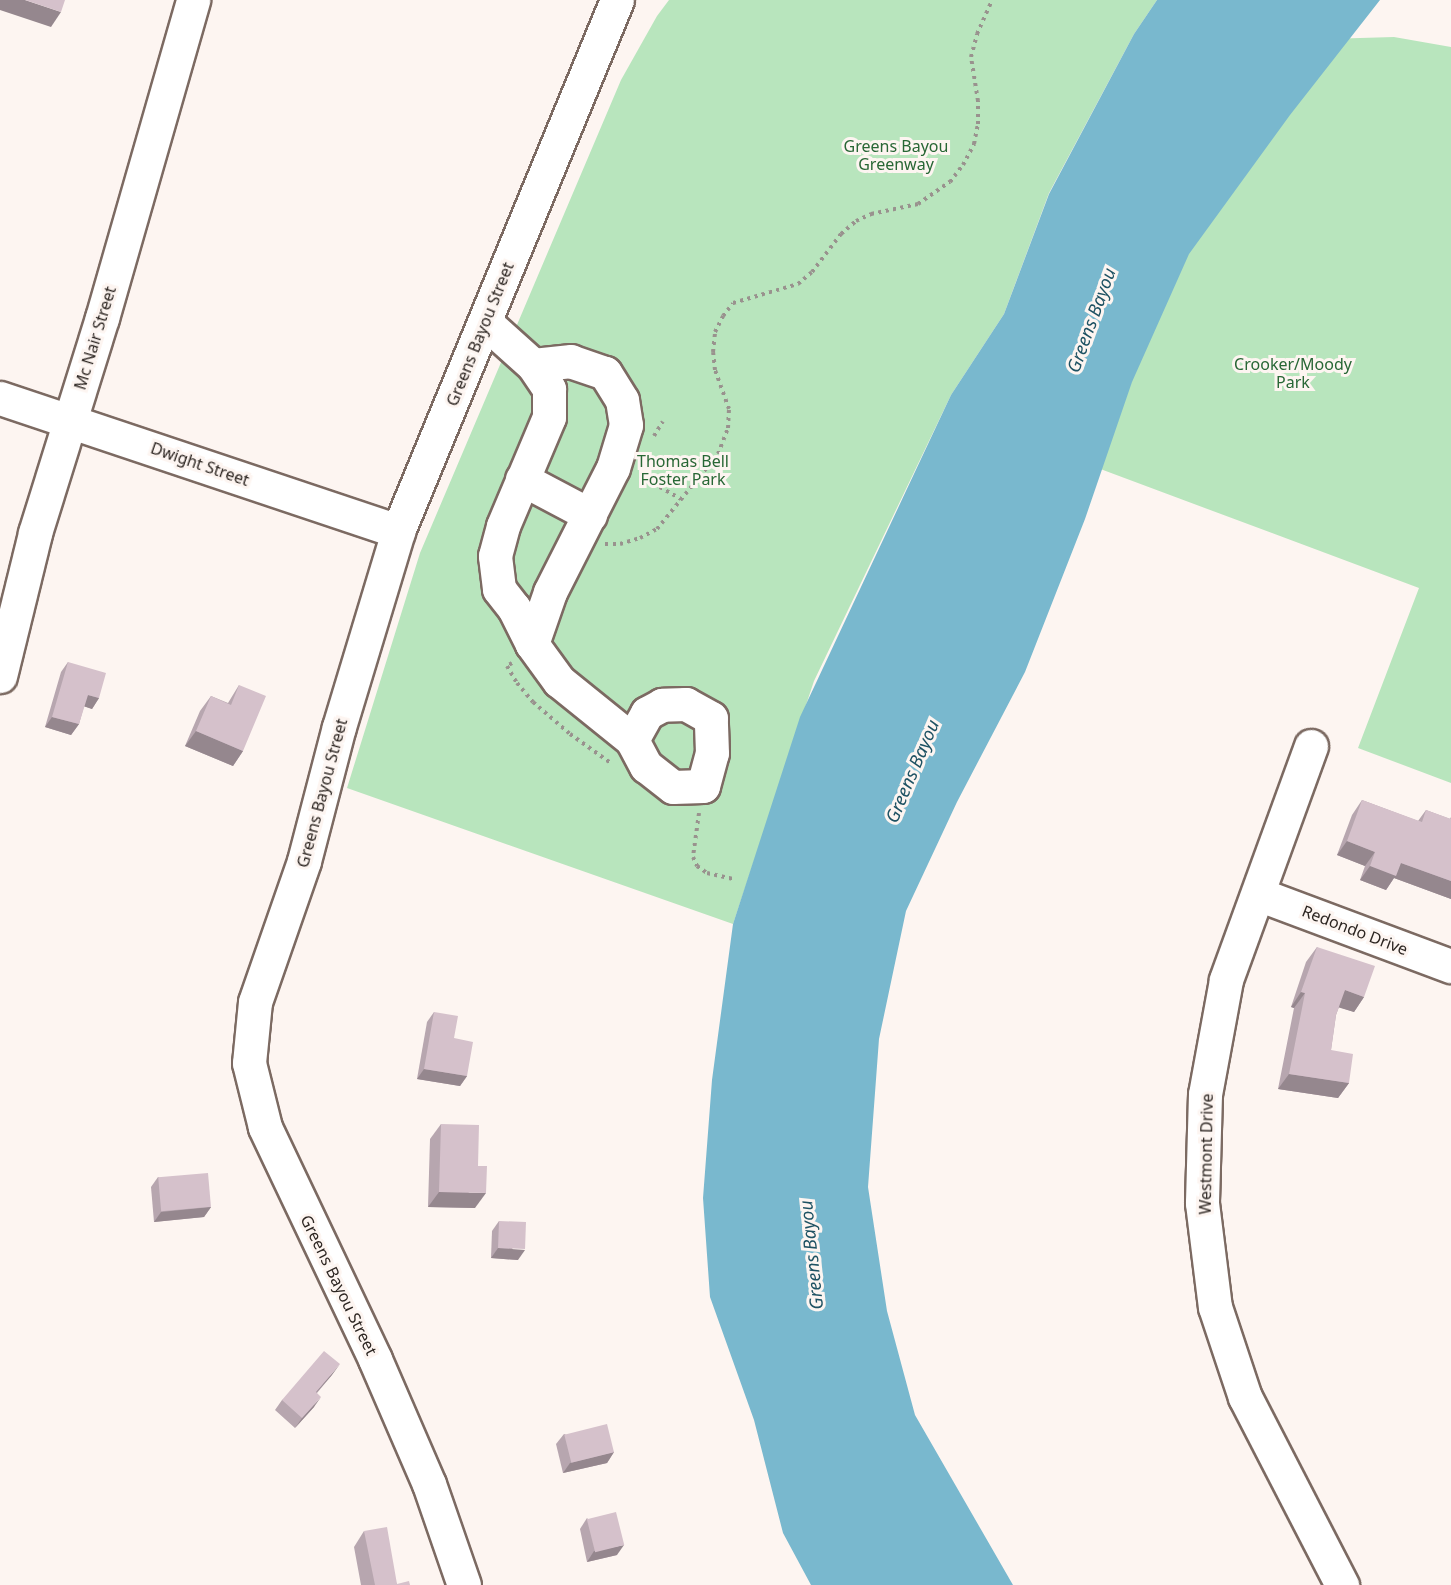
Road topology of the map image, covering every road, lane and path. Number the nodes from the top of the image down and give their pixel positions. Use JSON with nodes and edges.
{"nodes":[{"id":1,"x":194,"y":0,"type":"edge"},
{"id":2,"x":617,"y":0,"type":"edge"},
{"id":3,"x":992,"y":0,"type":"edge"},
{"id":4,"x":484,"y":322,"type":"junction"},
{"id":5,"x":533,"y":365,"type":"junction"},
{"id":6,"x":0,"y":398,"type":"edge"},
{"id":7,"x":70,"y":420,"type":"junction"},
{"id":8,"x":633,"y":471,"type":"dead end"},
{"id":9,"x":522,"y":479,"type":"junction"},
{"id":10,"x":681,"y":499,"type":"junction"},
{"id":11,"x":596,"y":529,"type":"junction"},
{"id":12,"x":398,"y":531,"type":"junction"},
{"id":13,"x":532,"y":644,"type":"junction"},
{"id":14,"x":0,"y":676,"type":"edge"},
{"id":15,"x":632,"y":740,"type":"dead end"},
{"id":16,"x":1311,"y":746,"type":"dead end"},
{"id":17,"x":1258,"y":894,"type":"junction"},
{"id":18,"x":1451,"y":966,"type":"edge"},
{"id":19,"x":464,"y":1585,"type":"edge"},
{"id":20,"x":1342,"y":1585,"type":"edge"}],
"edges":[{"from":1,"to":7,"type":"street","name":"Mc Nair Street"},
{"from":2,"to":4,"type":"street","name":"Greens Bayou Street"},
{"from":3,"to":10,"type":"path"},
{"from":4,"to":5,"type":"street"},
{"from":4,"to":12,"type":"street","name":"Greens Bayou Street"},
{"from":5,"to":9,"type":"street"},
{"from":5,"to":11,"type":"street"},
{"from":6,"to":7,"type":"street","name":"Dwight Street"},
{"from":7,"to":12,"type":"street","name":"Dwight Street"},
{"from":7,"to":14,"type":"street","name":"Mc Nair Street"},
{"from":8,"to":10,"type":"path"},
{"from":9,"to":11,"type":"street"},
{"from":9,"to":13,"type":"street"},
{"from":10,"to":11,"type":"path"},
{"from":11,"to":13,"type":"street"},
{"from":12,"to":19,"type":"street","name":"Greens Bayou Street"},
{"from":13,"to":15,"type":"street"},
{"from":16,"to":17,"type":"street","name":"Westmont Drive"},
{"from":17,"to":18,"type":"street","name":"Redondo Drive"},
{"from":17,"to":20,"type":"street","name":"Westmont Drive"}]}
